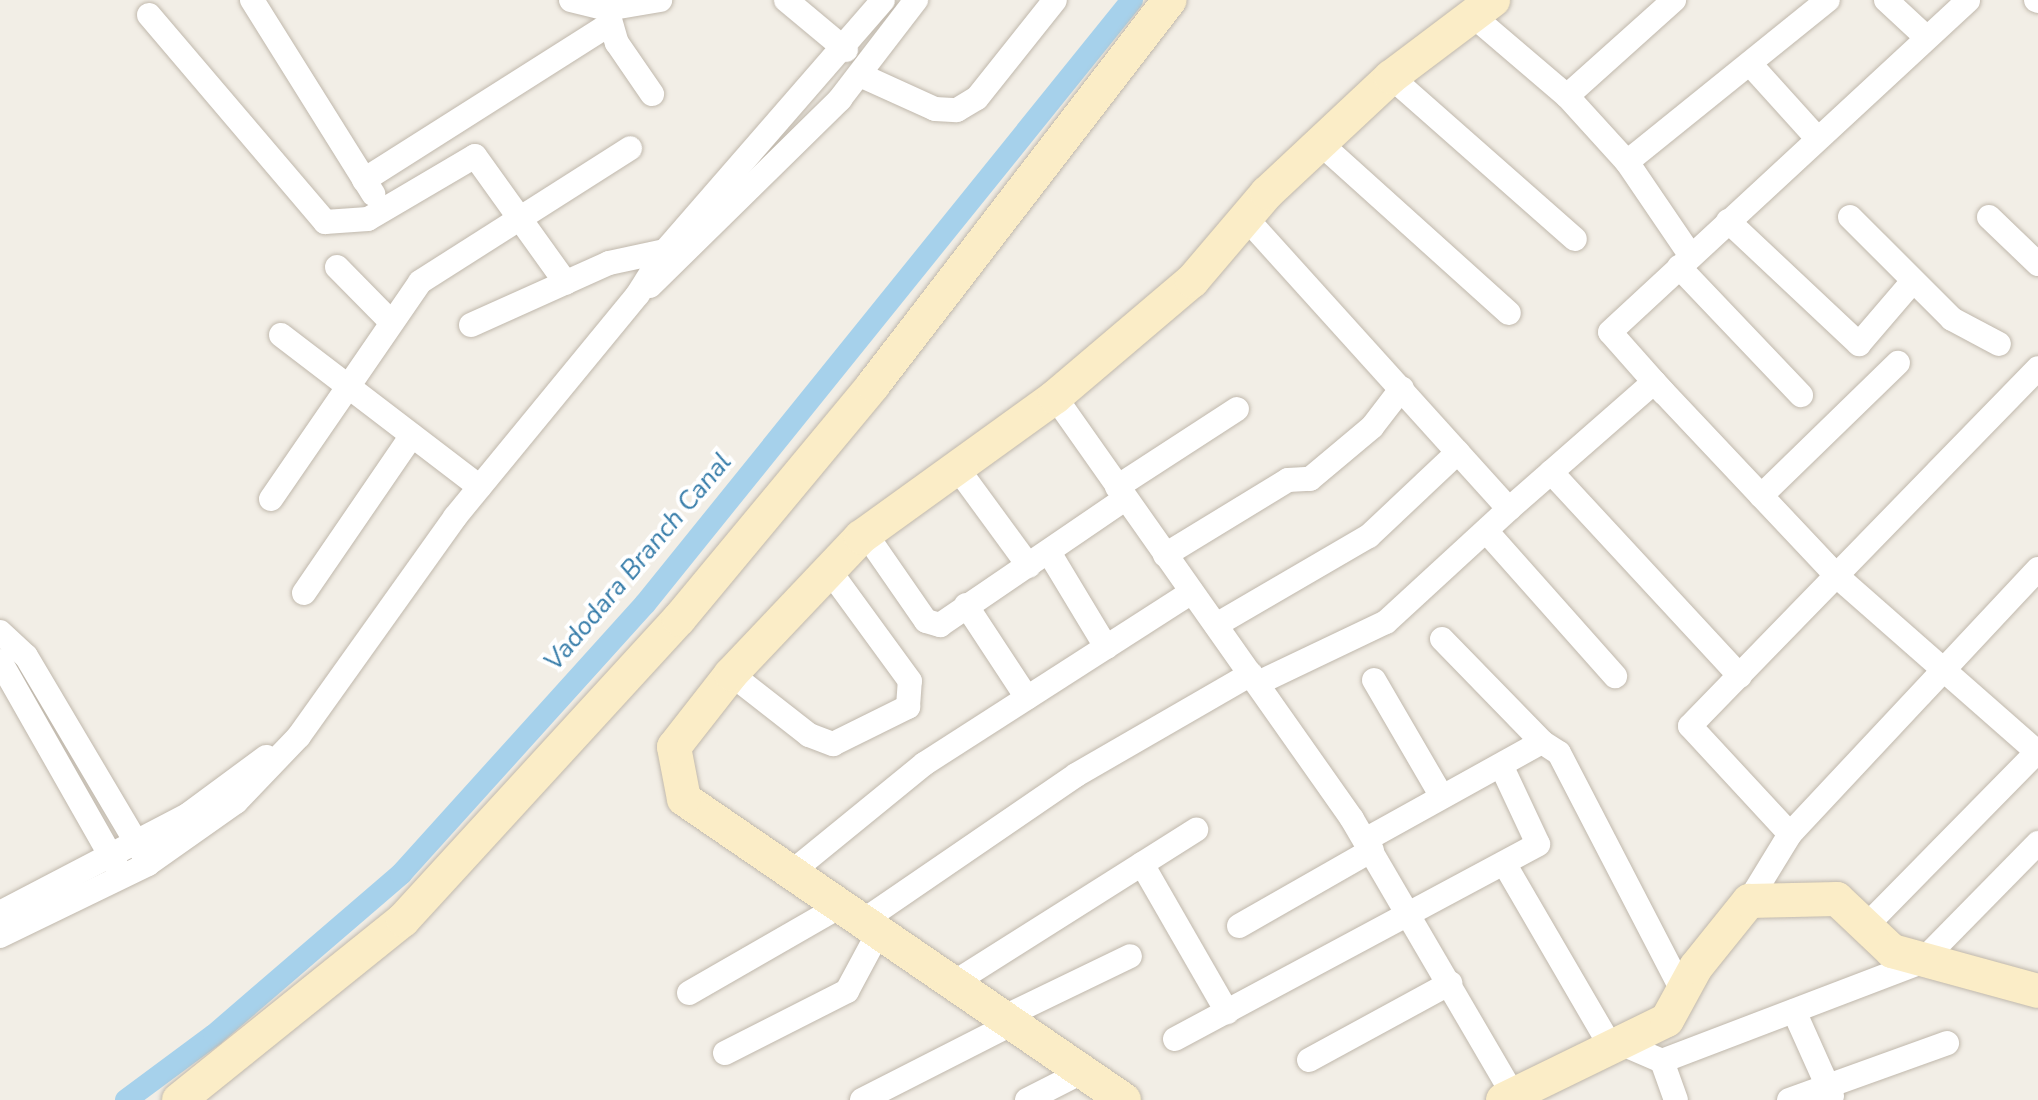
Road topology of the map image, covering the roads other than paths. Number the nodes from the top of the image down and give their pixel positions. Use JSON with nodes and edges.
{"nodes":[{"id":1,"x":252,"y":0,"type":"edge"},
{"id":2,"x":571,"y":0,"type":"edge"},
{"id":3,"x":660,"y":0,"type":"edge"},
{"id":4,"x":786,"y":0,"type":"edge"},
{"id":5,"x":883,"y":0,"type":"edge"},
{"id":6,"x":916,"y":0,"type":"edge"},
{"id":7,"x":1055,"y":0,"type":"edge"},
{"id":8,"x":1170,"y":0,"type":"edge"},
{"id":9,"x":1674,"y":0,"type":"edge"},
{"id":10,"x":1828,"y":0,"type":"edge"},
{"id":11,"x":1886,"y":0,"type":"edge"},
{"id":12,"x":1968,"y":0,"type":"edge"},
{"id":13,"x":1483,"y":8,"type":"edge"},
{"id":14,"x":149,"y":15,"type":"dead end"},
{"id":15,"x":608,"y":16,"type":"junction"},
{"id":16,"x":1926,"y":37,"type":"junction"},
{"id":17,"x":846,"y":50,"type":"junction"},
{"id":18,"x":1751,"y":65,"type":"junction"},
{"id":19,"x":860,"y":75,"type":"junction"},
{"id":20,"x":1391,"y":77,"type":"junction"},
{"id":21,"x":652,"y":94,"type":"dead end"},
{"id":22,"x":1567,"y":96,"type":"junction"},
{"id":23,"x":1817,"y":138,"type":"junction"},
{"id":24,"x":1320,"y":143,"type":"junction"},
{"id":25,"x":630,"y":148,"type":"dead end"},
{"id":26,"x":1627,"y":162,"type":"junction"},
{"id":27,"x":364,"y":180,"type":"junction"},
{"id":28,"x":383,"y":209,"type":"junction"},
{"id":29,"x":521,"y":217,"type":"junction"},
{"id":30,"x":1850,"y":217,"type":"dead end"},
{"id":31,"x":1989,"y":217,"type":"dead end"},
{"id":32,"x":1246,"y":218,"type":"junction"},
{"id":33,"x":1728,"y":221,"type":"junction"},
{"id":34,"x":1575,"y":239,"type":"dead end"},
{"id":35,"x":665,"y":251,"type":"junction"},
{"id":36,"x":1685,"y":262,"type":"junction"},
{"id":37,"x":2038,"y":264,"type":"edge"},
{"id":38,"x":337,"y":267,"type":"dead end"},
{"id":39,"x":1913,"y":281,"type":"junction"},
{"id":40,"x":566,"y":283,"type":"junction"},
{"id":41,"x":638,"y":294,"type":"junction"},
{"id":42,"x":1509,"y":313,"type":"dead end"},
{"id":43,"x":391,"y":322,"type":"junction"},
{"id":44,"x":471,"y":325,"type":"dead end"},
{"id":45,"x":281,"y":335,"type":"dead end"},
{"id":46,"x":1999,"y":344,"type":"dead end"},
{"id":47,"x":1898,"y":363,"type":"dead end"},
{"id":48,"x":2038,"y":368,"type":"edge"},
{"id":49,"x":349,"y":387,"type":"junction"},
{"id":50,"x":1402,"y":388,"type":"junction"},
{"id":51,"x":1664,"y":393,"type":"junction"},
{"id":52,"x":1801,"y":395,"type":"dead end"},
{"id":53,"x":1055,"y":397,"type":"junction"},
{"id":54,"x":1237,"y":409,"type":"dead end"},
{"id":55,"x":412,"y":435,"type":"junction"},
{"id":56,"x":1458,"y":452,"type":"junction"},
{"id":57,"x":955,"y":465,"type":"junction"},
{"id":58,"x":1551,"y":472,"type":"junction"},
{"id":59,"x":480,"y":487,"type":"junction"},
{"id":60,"x":1121,"y":493,"type":"junction"},
{"id":61,"x":1761,"y":496,"type":"junction"},
{"id":62,"x":271,"y":499,"type":"dead end"},
{"id":63,"x":1509,"y":509,"type":"junction"},
{"id":64,"x":1487,"y":532,"type":"junction"},
{"id":65,"x":865,"y":533,"type":"junction"},
{"id":66,"x":1165,"y":555,"type":"junction"},
{"id":67,"x":1040,"y":560,"type":"junction"},
{"id":68,"x":829,"y":570,"type":"junction"},
{"id":69,"x":1839,"y":578,"type":"junction"},
{"id":70,"x":2033,"y":584,"type":"edge"},
{"id":71,"x":1192,"y":592,"type":"junction"},
{"id":72,"x":304,"y":593,"type":"dead end"},
{"id":73,"x":966,"y":605,"type":"junction"},
{"id":74,"x":1216,"y":625,"type":"junction"},
{"id":75,"x":0,"y":632,"type":"edge"},
{"id":76,"x":1442,"y":639,"type":"dead end"},
{"id":77,"x":1106,"y":647,"type":"junction"},
{"id":78,"x":0,"y":661,"type":"edge"},
{"id":79,"x":1947,"y":667,"type":"junction"},
{"id":80,"x":731,"y":674,"type":"junction"},
{"id":81,"x":1615,"y":676,"type":"dead end"},
{"id":82,"x":1740,"y":676,"type":"junction"},
{"id":83,"x":1254,"y":678,"type":"junction"},
{"id":84,"x":1374,"y":680,"type":"dead end"},
{"id":85,"x":1027,"y":698,"type":"junction"},
{"id":86,"x":1542,"y":742,"type":"junction"},
{"id":87,"x":2038,"y":752,"type":"edge"},
{"id":88,"x":1501,"y":765,"type":"junction"},
{"id":89,"x":1442,"y":797,"type":"junction"},
{"id":90,"x":1196,"y":830,"type":"dead end"},
{"id":91,"x":1790,"y":834,"type":"junction"},
{"id":92,"x":2038,"y":843,"type":"edge"},
{"id":93,"x":1368,"y":845,"type":"junction"},
{"id":94,"x":143,"y":853,"type":"junction"},
{"id":95,"x":111,"y":855,"type":"junction"},
{"id":96,"x":1504,"y":863,"type":"junction"},
{"id":97,"x":1142,"y":864,"type":"junction"},
{"id":98,"x":788,"y":875,"type":"junction"},
{"id":99,"x":122,"y":877,"type":"junction"},
{"id":100,"x":1749,"y":901,"type":"junction"},
{"id":101,"x":0,"y":913,"type":"edge"},
{"id":102,"x":1411,"y":915,"type":"junction"},
{"id":103,"x":858,"y":922,"type":"junction"},
{"id":104,"x":1867,"y":925,"type":"junction"},
{"id":105,"x":1239,"y":926,"type":"dead end"},
{"id":106,"x":0,"y":936,"type":"edge"},
{"id":107,"x":1130,"y":956,"type":"dead end"},
{"id":108,"x":1921,"y":962,"type":"junction"},
{"id":109,"x":1450,"y":983,"type":"junction"},
{"id":110,"x":952,"y":984,"type":"junction"},
{"id":111,"x":2037,"y":989,"type":"edge"},
{"id":112,"x":1683,"y":992,"type":"junction"},
{"id":113,"x":689,"y":993,"type":"dead end"},
{"id":114,"x":1794,"y":1011,"type":"junction"},
{"id":115,"x":1227,"y":1012,"type":"junction"},
{"id":116,"x":1006,"y":1021,"type":"junction"},
{"id":117,"x":1175,"y":1039,"type":"dead end"},
{"id":118,"x":1947,"y":1043,"type":"dead end"},
{"id":119,"x":1616,"y":1045,"type":"junction"},
{"id":120,"x":725,"y":1053,"type":"dead end"},
{"id":121,"x":1309,"y":1060,"type":"dead end"},
{"id":122,"x":1662,"y":1061,"type":"junction"},
{"id":123,"x":1082,"y":1072,"type":"junction"},
{"id":124,"x":1830,"y":1092,"type":"edge"},
{"id":125,"x":1511,"y":1099,"type":"edge"},
{"id":126,"x":179,"y":1100,"type":"edge"},
{"id":127,"x":862,"y":1100,"type":"edge"},
{"id":128,"x":1027,"y":1100,"type":"edge"},
{"id":129,"x":1124,"y":1100,"type":"edge"},
{"id":130,"x":1676,"y":1100,"type":"edge"},
{"id":131,"x":1789,"y":1100,"type":"edge"}],
"edges":[{"from":1,"to":27,"type":"street"},
{"from":2,"to":15,"type":"street"},
{"from":3,"to":15,"type":"street"},
{"from":4,"to":17,"type":"street"},
{"from":5,"to":17,"type":"street"},
{"from":6,"to":19,"type":"street"},
{"from":7,"to":19,"type":"street"},
{"from":8,"to":126,"type":"street"},
{"from":9,"to":22,"type":"street"},
{"from":10,"to":18,"type":"street"},
{"from":11,"to":16,"type":"street"},
{"from":12,"to":16,"type":"street"},
{"from":13,"to":20,"type":"street"},
{"from":13,"to":22,"type":"street"},
{"from":14,"to":28,"type":"street"},
{"from":15,"to":21,"type":"street"},
{"from":15,"to":27,"type":"street"},
{"from":16,"to":23,"type":"street"},
{"from":17,"to":35,"type":"street"},
{"from":18,"to":23,"type":"street"},
{"from":18,"to":26,"type":"street"},
{"from":19,"to":41,"type":"street"},
{"from":20,"to":24,"type":"street"},
{"from":20,"to":34,"type":"street"},
{"from":22,"to":26,"type":"street"},
{"from":23,"to":33,"type":"street"},
{"from":24,"to":32,"type":"street"},
{"from":24,"to":42,"type":"street"},
{"from":25,"to":29,"type":"street"},
{"from":26,"to":36,"type":"street"},
{"from":27,"to":28,"type":"street"},
{"from":28,"to":29,"type":"street"},
{"from":29,"to":40,"type":"street"},
{"from":29,"to":43,"type":"street"},
{"from":30,"to":39,"type":"street"},
{"from":31,"to":37,"type":"street"},
{"from":32,"to":50,"type":"street"},
{"from":32,"to":53,"type":"street"},
{"from":33,"to":36,"type":"street"},
{"from":33,"to":39,"type":"street"},
{"from":35,"to":40,"type":"street"},
{"from":35,"to":41,"type":"street"},
{"from":36,"to":51,"type":"street"},
{"from":36,"to":52,"type":"street"},
{"from":38,"to":43,"type":"street"},
{"from":39,"to":46,"type":"street"},
{"from":40,"to":44,"type":"street"},
{"from":41,"to":59,"type":"street"},
{"from":43,"to":49,"type":"street"},
{"from":45,"to":49,"type":"street"},
{"from":47,"to":61,"type":"street"},
{"from":48,"to":69,"type":"street"},
{"from":49,"to":55,"type":"street"},
{"from":49,"to":62,"type":"street"},
{"from":50,"to":56,"type":"street"},
{"from":50,"to":66,"type":"street"},
{"from":51,"to":58,"type":"street"},
{"from":51,"to":61,"type":"street"},
{"from":53,"to":57,"type":"street"},
{"from":53,"to":60,"type":"street"},
{"from":54,"to":60,"type":"street"},
{"from":55,"to":59,"type":"street"},
{"from":55,"to":72,"type":"street"},
{"from":56,"to":63,"type":"street"},
{"from":56,"to":74,"type":"street"},
{"from":57,"to":65,"type":"street"},
{"from":57,"to":67,"type":"street"},
{"from":58,"to":63,"type":"street"},
{"from":58,"to":82,"type":"street"},
{"from":59,"to":94,"type":"street"},
{"from":60,"to":66,"type":"street"},
{"from":60,"to":67,"type":"street"},
{"from":61,"to":69,"type":"street"},
{"from":63,"to":64,"type":"street"},
{"from":64,"to":81,"type":"street"},
{"from":64,"to":83,"type":"street"},
{"from":65,"to":68,"type":"street"},
{"from":65,"to":73,"type":"street"},
{"from":66,"to":71,"type":"street"},
{"from":67,"to":73,"type":"street"},
{"from":67,"to":77,"type":"street"},
{"from":68,"to":80,"type":"street"},
{"from":68,"to":80,"type":"street"},
{"from":69,"to":79,"type":"street"},
{"from":69,"to":82,"type":"street"},
{"from":70,"to":79,"type":"street"},
{"from":71,"to":74,"type":"street"},
{"from":71,"to":77,"type":"street"},
{"from":73,"to":85,"type":"street"},
{"from":74,"to":83,"type":"street"},
{"from":75,"to":94,"type":"street"},
{"from":76,"to":86,"type":"street"},
{"from":77,"to":85,"type":"street"},
{"from":78,"to":95,"type":"street"},
{"from":79,"to":87,"type":"street"},
{"from":79,"to":91,"type":"street"},
{"from":80,"to":98,"type":"street"},
{"from":82,"to":91,"type":"street"},
{"from":83,"to":93,"type":"street"},
{"from":83,"to":103,"type":"street"},
{"from":84,"to":89,"type":"street"},
{"from":85,"to":98,"type":"street"},
{"from":86,"to":88,"type":"street"},
{"from":86,"to":112,"type":"street"},
{"from":87,"to":104,"type":"street"},
{"from":88,"to":89,"type":"street"},
{"from":88,"to":96,"type":"street"},
{"from":89,"to":93,"type":"street"},
{"from":90,"to":97,"type":"street"},
{"from":91,"to":100,"type":"street"},
{"from":92,"to":108,"type":"street"},
{"from":93,"to":102,"type":"street"},
{"from":93,"to":105,"type":"street"},
{"from":94,"to":95,"type":"street"},
{"from":94,"to":99,"type":"street"},
{"from":95,"to":99,"type":"street"},
{"from":95,"to":101,"type":"street"},
{"from":96,"to":102,"type":"street"},
{"from":96,"to":119,"type":"street"},
{"from":97,"to":110,"type":"street"},
{"from":97,"to":115,"type":"street"},
{"from":98,"to":103,"type":"street"},
{"from":99,"to":106,"type":"street"},
{"from":100,"to":104,"type":"street"},
{"from":100,"to":112,"type":"street"},
{"from":102,"to":109,"type":"street"},
{"from":102,"to":115,"type":"street"},
{"from":103,"to":110,"type":"street"},
{"from":103,"to":113,"type":"street"},
{"from":103,"to":120,"type":"street"},
{"from":104,"to":108,"type":"street"},
{"from":107,"to":116,"type":"street"},
{"from":108,"to":111,"type":"street"},
{"from":108,"to":114,"type":"street"},
{"from":109,"to":121,"type":"street"},
{"from":109,"to":125,"type":"street"},
{"from":110,"to":116,"type":"street"},
{"from":112,"to":119,"type":"street"},
{"from":114,"to":122,"type":"street"},
{"from":114,"to":124,"type":"street"},
{"from":115,"to":117,"type":"street"},
{"from":116,"to":123,"type":"street"},
{"from":116,"to":127,"type":"street"},
{"from":118,"to":124,"type":"street"},
{"from":119,"to":122,"type":"street"},
{"from":119,"to":125,"type":"street"},
{"from":122,"to":130,"type":"street"},
{"from":123,"to":128,"type":"street"},
{"from":123,"to":129,"type":"street"},
{"from":124,"to":131,"type":"street"}]}
